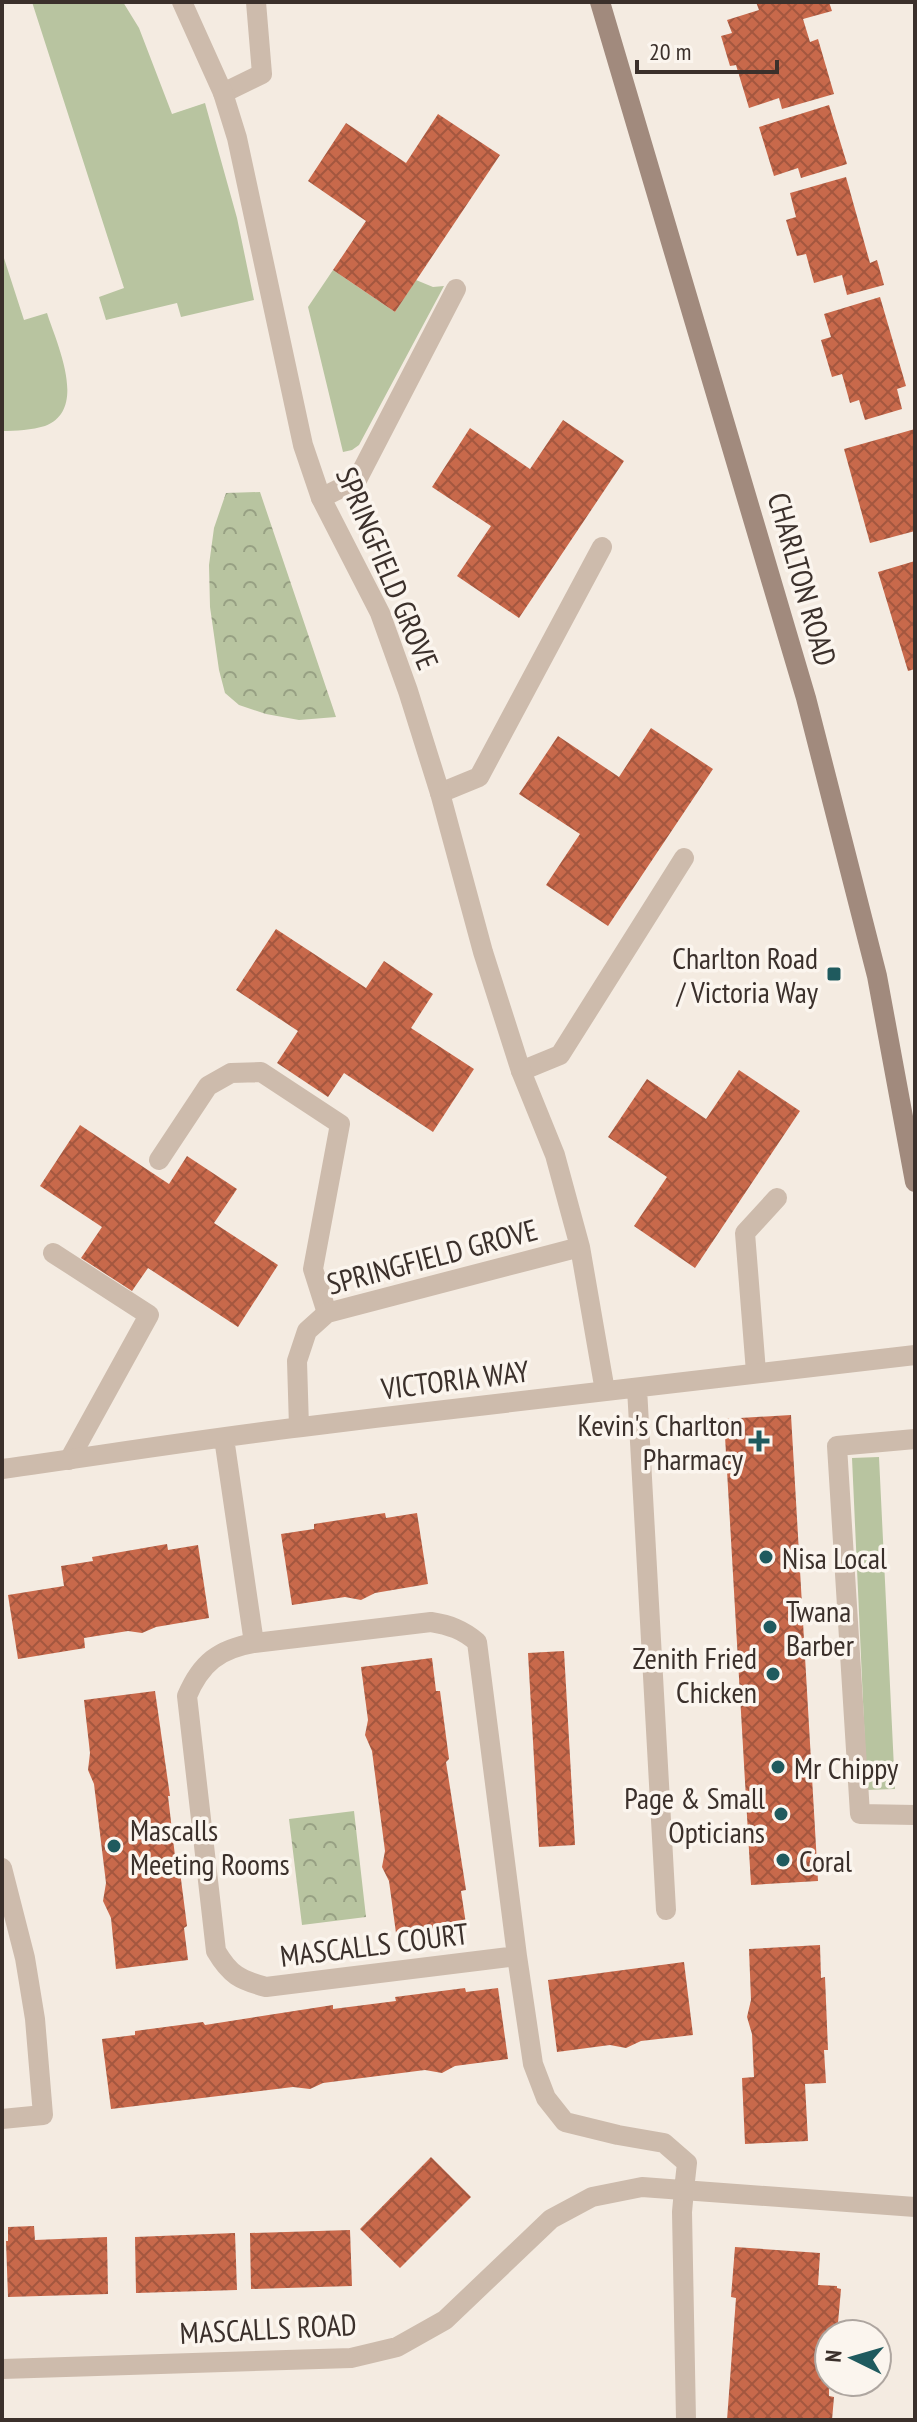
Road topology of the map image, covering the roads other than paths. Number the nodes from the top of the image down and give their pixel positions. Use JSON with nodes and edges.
{"nodes":[{"id":1,"x":182,"y":2,"type":"edge"},
{"id":2,"x":256,"y":2,"type":"edge"},
{"id":3,"x":600,"y":2,"type":"edge"},
{"id":4,"x":223,"y":93,"type":"junction"},
{"id":5,"x":456,"y":289,"type":"dead end"},
{"id":6,"x":321,"y":498,"type":"junction"},
{"id":7,"x":602,"y":547,"type":"dead end"},
{"id":8,"x":440,"y":793,"type":"junction"},
{"id":9,"x":684,"y":858,"type":"dead end"},
{"id":10,"x":521,"y":1071,"type":"junction"},
{"id":11,"x":159,"y":1160,"type":"dead end"},
{"id":12,"x":915,"y":1182,"type":"edge"},
{"id":13,"x":777,"y":1198,"type":"dead end"},
{"id":14,"x":580,"y":1247,"type":"junction"},
{"id":15,"x":53,"y":1253,"type":"dead end"},
{"id":16,"x":327,"y":1313,"type":"junction"},
{"id":17,"x":915,"y":1355,"type":"edge"},
{"id":18,"x":756,"y":1372,"type":"junction"},
{"id":19,"x":637,"y":1388,"type":"junction"},
{"id":20,"x":605,"y":1391,"type":"junction"},
{"id":21,"x":299,"y":1427,"type":"junction"},
{"id":22,"x":224,"y":1438,"type":"junction"},
{"id":23,"x":915,"y":1439,"type":"edge"},
{"id":24,"x":69,"y":1460,"type":"junction"},
{"id":25,"x":2,"y":1469,"type":"edge"},
{"id":26,"x":254,"y":1643,"type":"junction"},
{"id":27,"x":915,"y":1815,"type":"edge"},
{"id":28,"x":2,"y":1868,"type":"edge"},
{"id":29,"x":666,"y":1910,"type":"dead end"},
{"id":30,"x":517,"y":1956,"type":"junction"},
{"id":31,"x":2,"y":2119,"type":"edge"},
{"id":32,"x":684,"y":2190,"type":"junction"},
{"id":33,"x":915,"y":2207,"type":"edge"},
{"id":34,"x":2,"y":2369,"type":"edge"},
{"id":35,"x":686,"y":2420,"type":"edge"}],
"edges":[{"from":1,"to":4,"type":"street","name":"SPRINGFIELD GROVE"},
{"from":2,"to":4,"type":"street"},
{"from":3,"to":12,"type":"main road","name":"CHARLTON ROAD"},
{"from":4,"to":6,"type":"street","name":"SPRINGFIELD GROVE"},
{"from":5,"to":6,"type":"street"},
{"from":6,"to":8,"type":"street","name":"SPRINGFIELD GROVE"},
{"from":7,"to":8,"type":"street"},
{"from":8,"to":10,"type":"street","name":"SPRINGFIELD GROVE"},
{"from":9,"to":10,"type":"street"},
{"from":10,"to":14,"type":"street","name":"SPRINGFIELD GROVE"},
{"from":11,"to":16,"type":"street"},
{"from":13,"to":18,"type":"street"},
{"from":14,"to":16,"type":"street","name":"SPRINGFIELD GROVE"},
{"from":14,"to":20,"type":"street","name":"SPRINGFIELD GROVE"},
{"from":15,"to":24,"type":"street"},
{"from":16,"to":21,"type":"street","name":"SPRINGFIELD GROVE"},
{"from":17,"to":18,"type":"street","name":"VICTORIA WAY"},
{"from":18,"to":19,"type":"street","name":"VICTORIA WAY"},
{"from":19,"to":20,"type":"street","name":"VICTORIA WAY"},
{"from":19,"to":29,"type":"street"},
{"from":20,"to":21,"type":"street","name":"VICTORIA WAY"},
{"from":21,"to":22,"type":"street","name":"VICTORIA WAY"},
{"from":22,"to":24,"type":"street","name":"VICTORIA WAY"},
{"from":22,"to":26,"type":"street"},
{"from":23,"to":27,"type":"street"},
{"from":24,"to":25,"type":"street","name":"VICTORIA WAY"},
{"from":26,"to":30,"type":"street","name":"MASCALLS COURT"},
{"from":26,"to":30,"type":"street","name":"MASCALLS COURT"},
{"from":28,"to":31,"type":"street"},
{"from":30,"to":32,"type":"street","name":"MASCALLS COURT"},
{"from":32,"to":33,"type":"street","name":"MASCALLS ROAD"},
{"from":32,"to":34,"type":"street","name":"MASCALLS ROAD"},
{"from":32,"to":35,"type":"street"}]}
